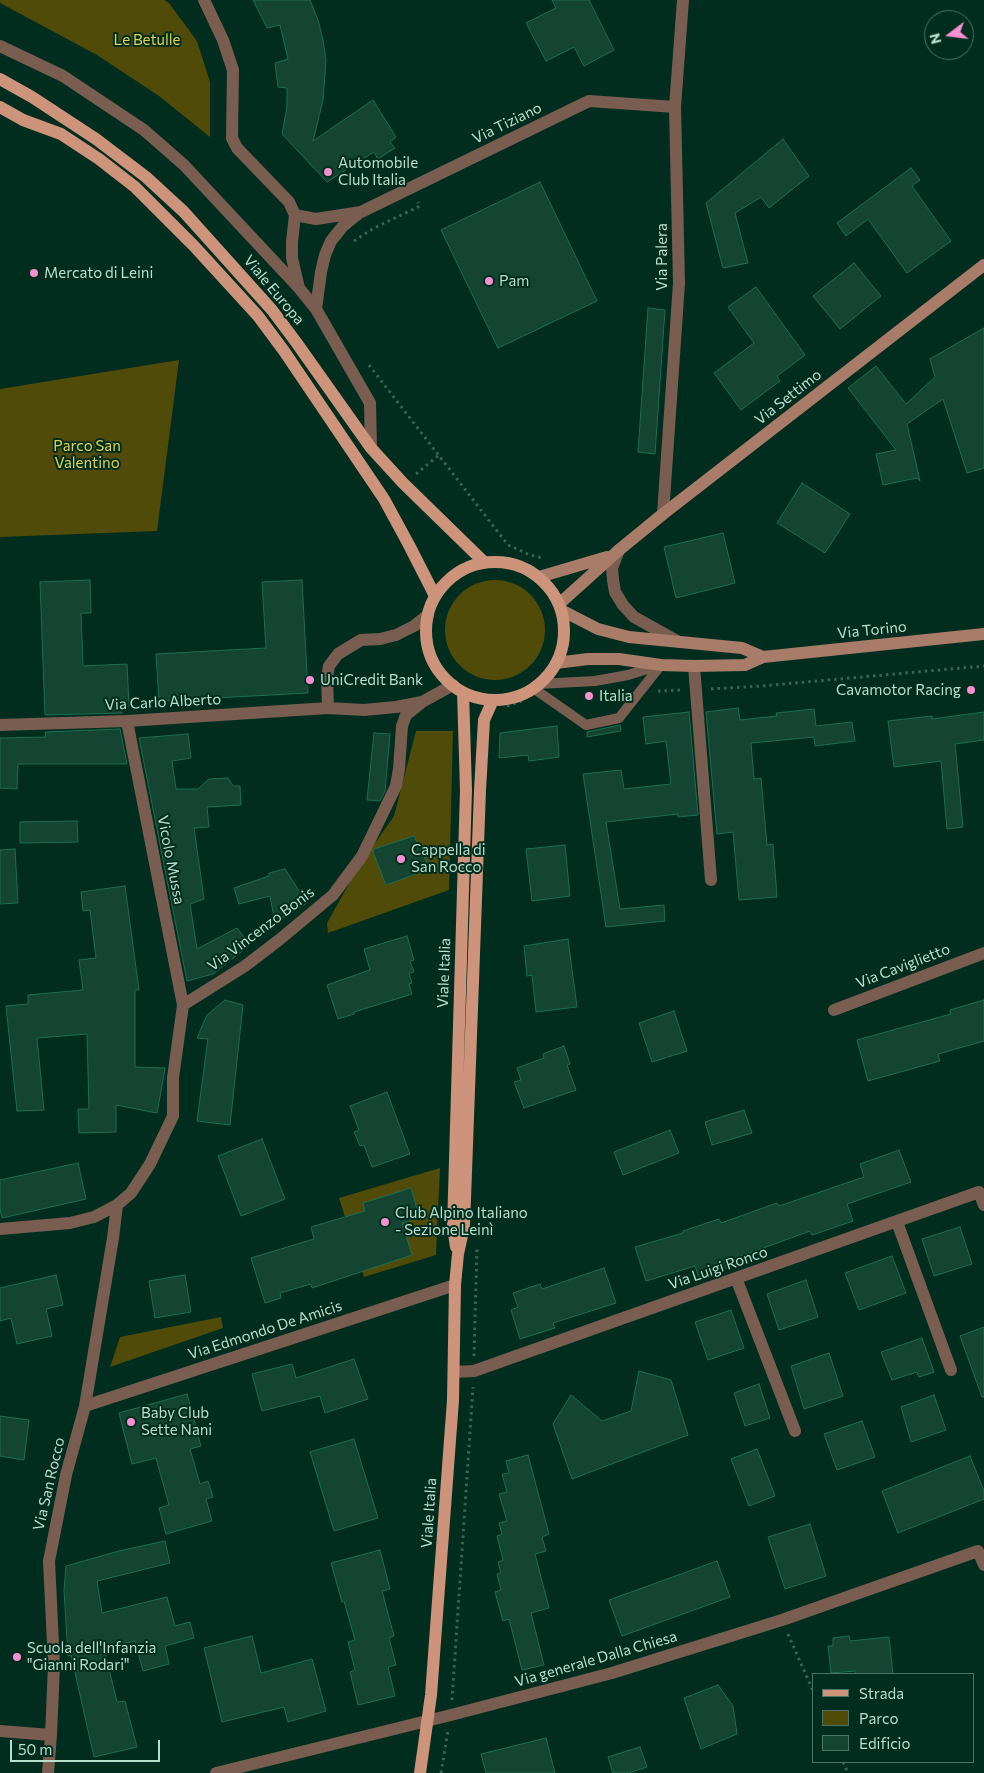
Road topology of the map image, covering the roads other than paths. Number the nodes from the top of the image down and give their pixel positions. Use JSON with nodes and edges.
{"nodes":[{"id":1,"x":204,"y":0,"type":"edge"},
{"id":2,"x":683,"y":0,"type":"edge"},
{"id":3,"x":0,"y":46,"type":"edge"},
{"id":4,"x":0,"y":79,"type":"edge"},
{"id":5,"x":0,"y":107,"type":"edge"},
{"id":6,"x":675,"y":107,"type":"junction"},
{"id":7,"x":361,"y":212,"type":"junction"},
{"id":8,"x":295,"y":215,"type":"junction"},
{"id":9,"x":984,"y":265,"type":"edge"},
{"id":10,"x":299,"y":288,"type":"junction"},
{"id":11,"x":316,"y":309,"type":"junction"},
{"id":12,"x":371,"y":448,"type":"junction"},
{"id":13,"x":663,"y":514,"type":"junction"},
{"id":14,"x":615,"y":553,"type":"junction"},
{"id":15,"x":484,"y":562,"type":"junction"},
{"id":16,"x":539,"y":577,"type":"junction"},
{"id":17,"x":435,"y":596,"type":"junction"},
{"id":18,"x":560,"y":607,"type":"junction"},
{"id":19,"x":428,"y":615,"type":"junction"},
{"id":20,"x":984,"y":634,"type":"edge"},
{"id":21,"x":681,"y":643,"type":"junction"},
{"id":22,"x":763,"y":657,"type":"junction"},
{"id":23,"x":556,"y":663,"type":"junction"},
{"id":24,"x":660,"y":665,"type":"junction"},
{"id":25,"x":694,"y":666,"type":"junction"},
{"id":26,"x":536,"y":686,"type":"junction"},
{"id":27,"x":458,"y":689,"type":"junction"},
{"id":28,"x":494,"y":700,"type":"junction"},
{"id":29,"x":422,"y":702,"type":"junction"},
{"id":30,"x":328,"y":708,"type":"junction"},
{"id":31,"x":127,"y":721,"type":"junction"},
{"id":32,"x":0,"y":725,"type":"edge"},
{"id":33,"x":711,"y":880,"type":"dead end"},
{"id":34,"x":984,"y":953,"type":"edge"},
{"id":35,"x":183,"y":1005,"type":"junction"},
{"id":36,"x":834,"y":1010,"type":"dead end"},
{"id":37,"x":117,"y":1205,"type":"junction"},
{"id":38,"x":984,"y":1205,"type":"edge"},
{"id":39,"x":897,"y":1222,"type":"junction"},
{"id":40,"x":0,"y":1229,"type":"edge"},
{"id":41,"x":458,"y":1254,"type":"junction"},
{"id":42,"x":736,"y":1278,"type":"junction"},
{"id":43,"x":455,"y":1285,"type":"junction"},
{"id":44,"x":951,"y":1370,"type":"dead end"},
{"id":45,"x":454,"y":1372,"type":"junction"},
{"id":46,"x":85,"y":1406,"type":"junction"},
{"id":47,"x":794,"y":1431,"type":"dead end"},
{"id":48,"x":984,"y":1565,"type":"edge"},
{"id":49,"x":428,"y":1720,"type":"junction"},
{"id":50,"x":0,"y":1731,"type":"edge"},
{"id":51,"x":52,"y":1735,"type":"junction"},
{"id":52,"x":48,"y":1773,"type":"edge"},
{"id":53,"x":216,"y":1773,"type":"edge"},
{"id":54,"x":420,"y":1773,"type":"edge"}],
"edges":[{"from":1,"to":8,"type":"street"},
{"from":2,"to":6,"type":"street","name":"Via Palera"},
{"from":3,"to":10,"type":"street"},
{"from":4,"to":12,"type":"main road","name":"Viale Europa"},
{"from":5,"to":17,"type":"main road","name":"Viale Europa"},
{"from":6,"to":7,"type":"street","name":"Via Tiziano"},
{"from":6,"to":13,"type":"street","name":"Via Palera"},
{"from":7,"to":8,"type":"street","name":"Via Tiziano"},
{"from":7,"to":11,"type":"street","name":"Via Tiziano"},
{"from":8,"to":10,"type":"street"},
{"from":9,"to":13,"type":"main road","name":"Via Settimo"},
{"from":10,"to":11,"type":"street"},
{"from":11,"to":12,"type":"street"},
{"from":12,"to":15,"type":"main road","name":"Viale Europa"},
{"from":13,"to":14,"type":"main road","name":"Via Settimo"},
{"from":14,"to":16,"type":"main road","name":"Via Settimo"},
{"from":14,"to":18,"type":"main road","name":"Via Settimo"},
{"from":14,"to":21,"type":"street"},
{"from":15,"to":16,"type":"main road"},
{"from":15,"to":17,"type":"main road"},
{"from":16,"to":18,"type":"main road"},
{"from":17,"to":19,"type":"main road"},
{"from":18,"to":21,"type":"main road","name":"Via Torino"},
{"from":18,"to":23,"type":"main road"},
{"from":19,"to":27,"type":"main road"},
{"from":19,"to":30,"type":"street"},
{"from":20,"to":22,"type":"main road","name":"Via Torino"},
{"from":21,"to":22,"type":"main road","name":"Via Torino"},
{"from":22,"to":25,"type":"main road","name":"Via Torino"},
{"from":23,"to":24,"type":"main road","name":"Via Torino"},
{"from":23,"to":26,"type":"main road"},
{"from":24,"to":25,"type":"main road","name":"Via Torino"},
{"from":24,"to":26,"type":"lane"},
{"from":24,"to":26,"type":"lane"},
{"from":25,"to":33,"type":"street"},
{"from":26,"to":28,"type":"main road"},
{"from":27,"to":28,"type":"main road"},
{"from":27,"to":29,"type":"street","name":"Via Carlo Alberto"},
{"from":27,"to":41,"type":"main road","name":"Viale Italia"},
{"from":28,"to":41,"type":"main road","name":"Viale Italia"},
{"from":29,"to":30,"type":"street","name":"Via Carlo Alberto"},
{"from":29,"to":35,"type":"street","name":"Via Vincenzo Bonis"},
{"from":30,"to":31,"type":"street","name":"Via Carlo Alberto"},
{"from":31,"to":32,"type":"street","name":"Via Carlo Alberto"},
{"from":31,"to":35,"type":"street","name":"Vicolo Mussa"},
{"from":34,"to":36,"type":"street","name":"Via Caviglietto"},
{"from":35,"to":37,"type":"street"},
{"from":37,"to":40,"type":"street"},
{"from":37,"to":46,"type":"street","name":"Via San Rocco"},
{"from":38,"to":39,"type":"street","name":"Via Luigi Ronco"},
{"from":39,"to":42,"type":"street","name":"Via Luigi Ronco"},
{"from":39,"to":44,"type":"street"},
{"from":41,"to":43,"type":"main road","name":"Viale Italia"},
{"from":42,"to":45,"type":"street","name":"Via Luigi Ronco"},
{"from":42,"to":47,"type":"street"},
{"from":43,"to":45,"type":"main road","name":"Viale Italia"},
{"from":43,"to":46,"type":"street","name":"Via Edmondo De Amicis"},
{"from":45,"to":49,"type":"main road","name":"Viale Italia"},
{"from":46,"to":51,"type":"street","name":"Via San Rocco"},
{"from":48,"to":49,"type":"street","name":"Via generale Dalla Chiesa"},
{"from":49,"to":53,"type":"street","name":"Via generale Dalla Chiesa"},
{"from":49,"to":54,"type":"main road","name":"Viale Italia"},
{"from":50,"to":51,"type":"street"},
{"from":51,"to":52,"type":"street","name":"Via San Rocco"}]}
